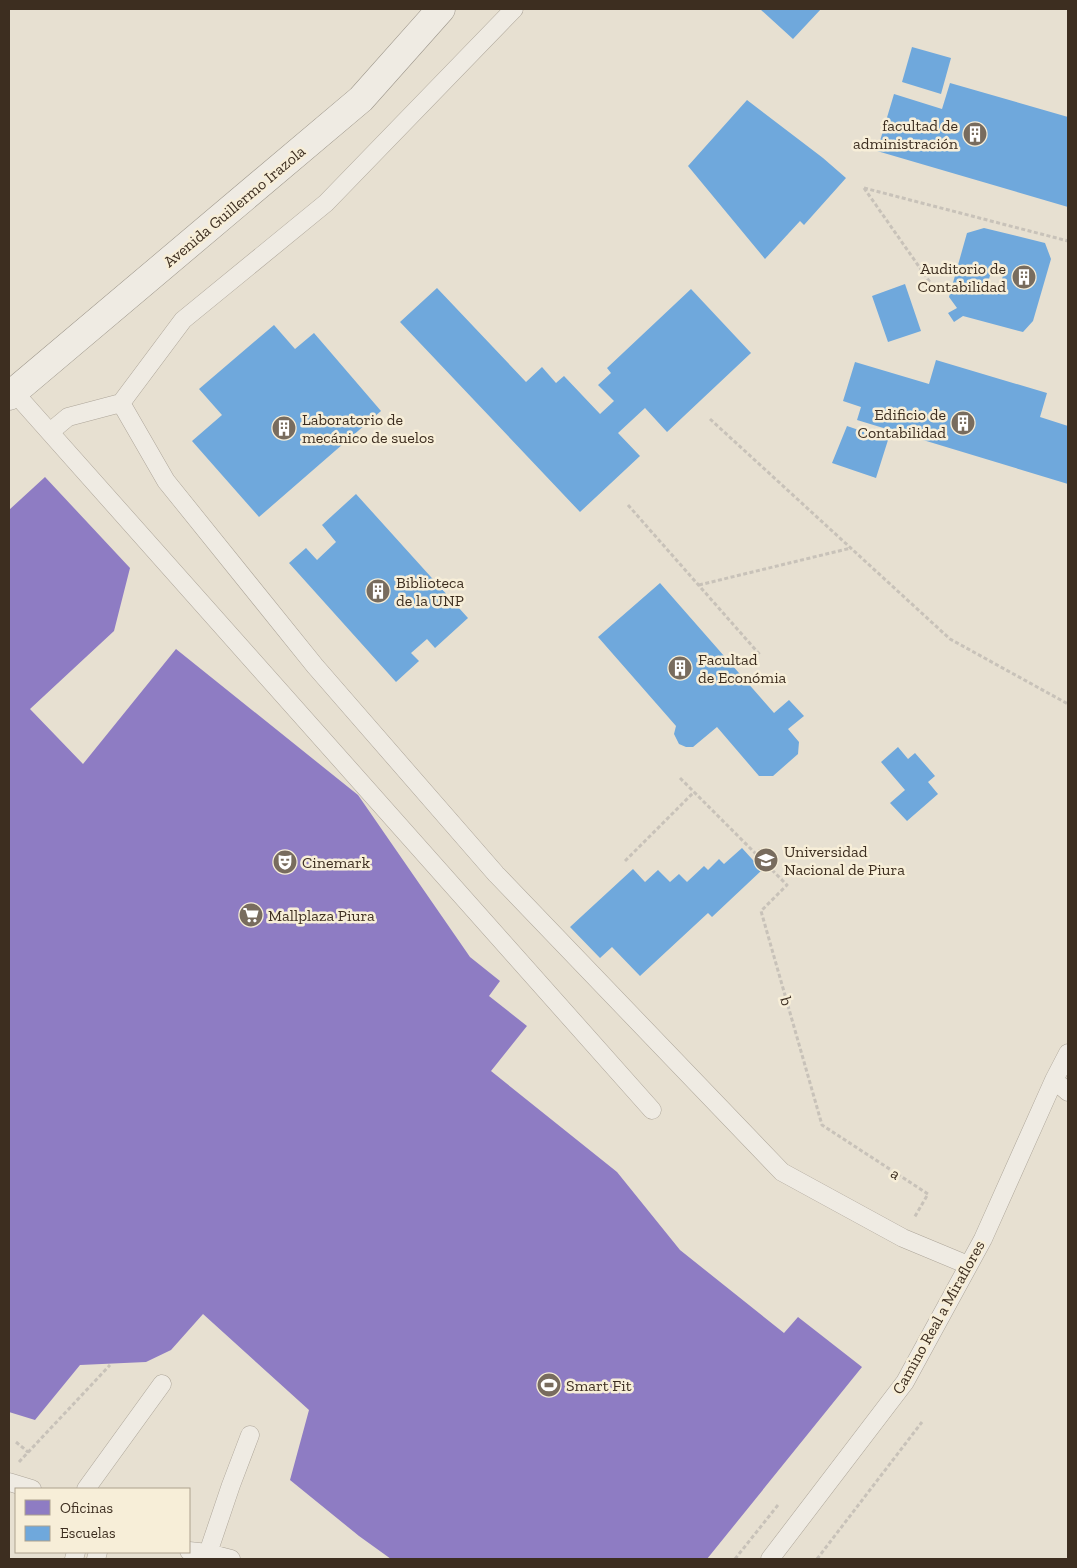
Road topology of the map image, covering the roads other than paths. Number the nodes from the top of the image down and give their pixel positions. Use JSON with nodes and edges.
{"nodes":[{"id":1,"x":441,"y":9,"type":"edge"},
{"id":2,"x":514,"y":9,"type":"edge"},
{"id":3,"x":11,"y":395,"type":"edge"},
{"id":4,"x":121,"y":403,"type":"junction"},
{"id":5,"x":50,"y":432,"type":"junction"},
{"id":6,"x":1068,"y":1053,"type":"edge"},
{"id":7,"x":1054,"y":1080,"type":"junction"},
{"id":8,"x":1068,"y":1092,"type":"edge"},
{"id":9,"x":652,"y":1110,"type":"dead end"},
{"id":10,"x":968,"y":1265,"type":"junction"},
{"id":11,"x":162,"y":1384,"type":"dead end"},
{"id":12,"x":250,"y":1436,"type":"dead end"},
{"id":13,"x":12,"y":1474,"type":"edge"},
{"id":14,"x":31,"y":1488,"type":"edge"},
{"id":15,"x":87,"y":1488,"type":"edge"},
{"id":16,"x":190,"y":1551,"type":"edge"},
{"id":17,"x":208,"y":1553,"type":"junction"},
{"id":18,"x":231,"y":1559,"type":"edge"},
{"id":19,"x":770,"y":1559,"type":"edge"}],
"edges":[{"from":1,"to":3,"type":"main road","name":"Avenida Guillermo Irazola"},
{"from":2,"to":4,"type":"lane"},
{"from":3,"to":5,"type":"lane"},
{"from":4,"to":5,"type":"lane"},
{"from":4,"to":10,"type":"lane"},
{"from":5,"to":9,"type":"lane"},
{"from":6,"to":7,"type":"lane","name":"Camino Real a Miraflores"},
{"from":7,"to":8,"type":"lane"},
{"from":7,"to":10,"type":"lane","name":"Camino Real a Miraflores"},
{"from":10,"to":19,"type":"lane","name":"Camino Real a Miraflores"},
{"from":11,"to":15,"type":"lane"},
{"from":12,"to":17,"type":"lane"},
{"from":13,"to":14,"type":"lane"},
{"from":16,"to":17,"type":"lane"},
{"from":17,"to":18,"type":"lane"}]}
